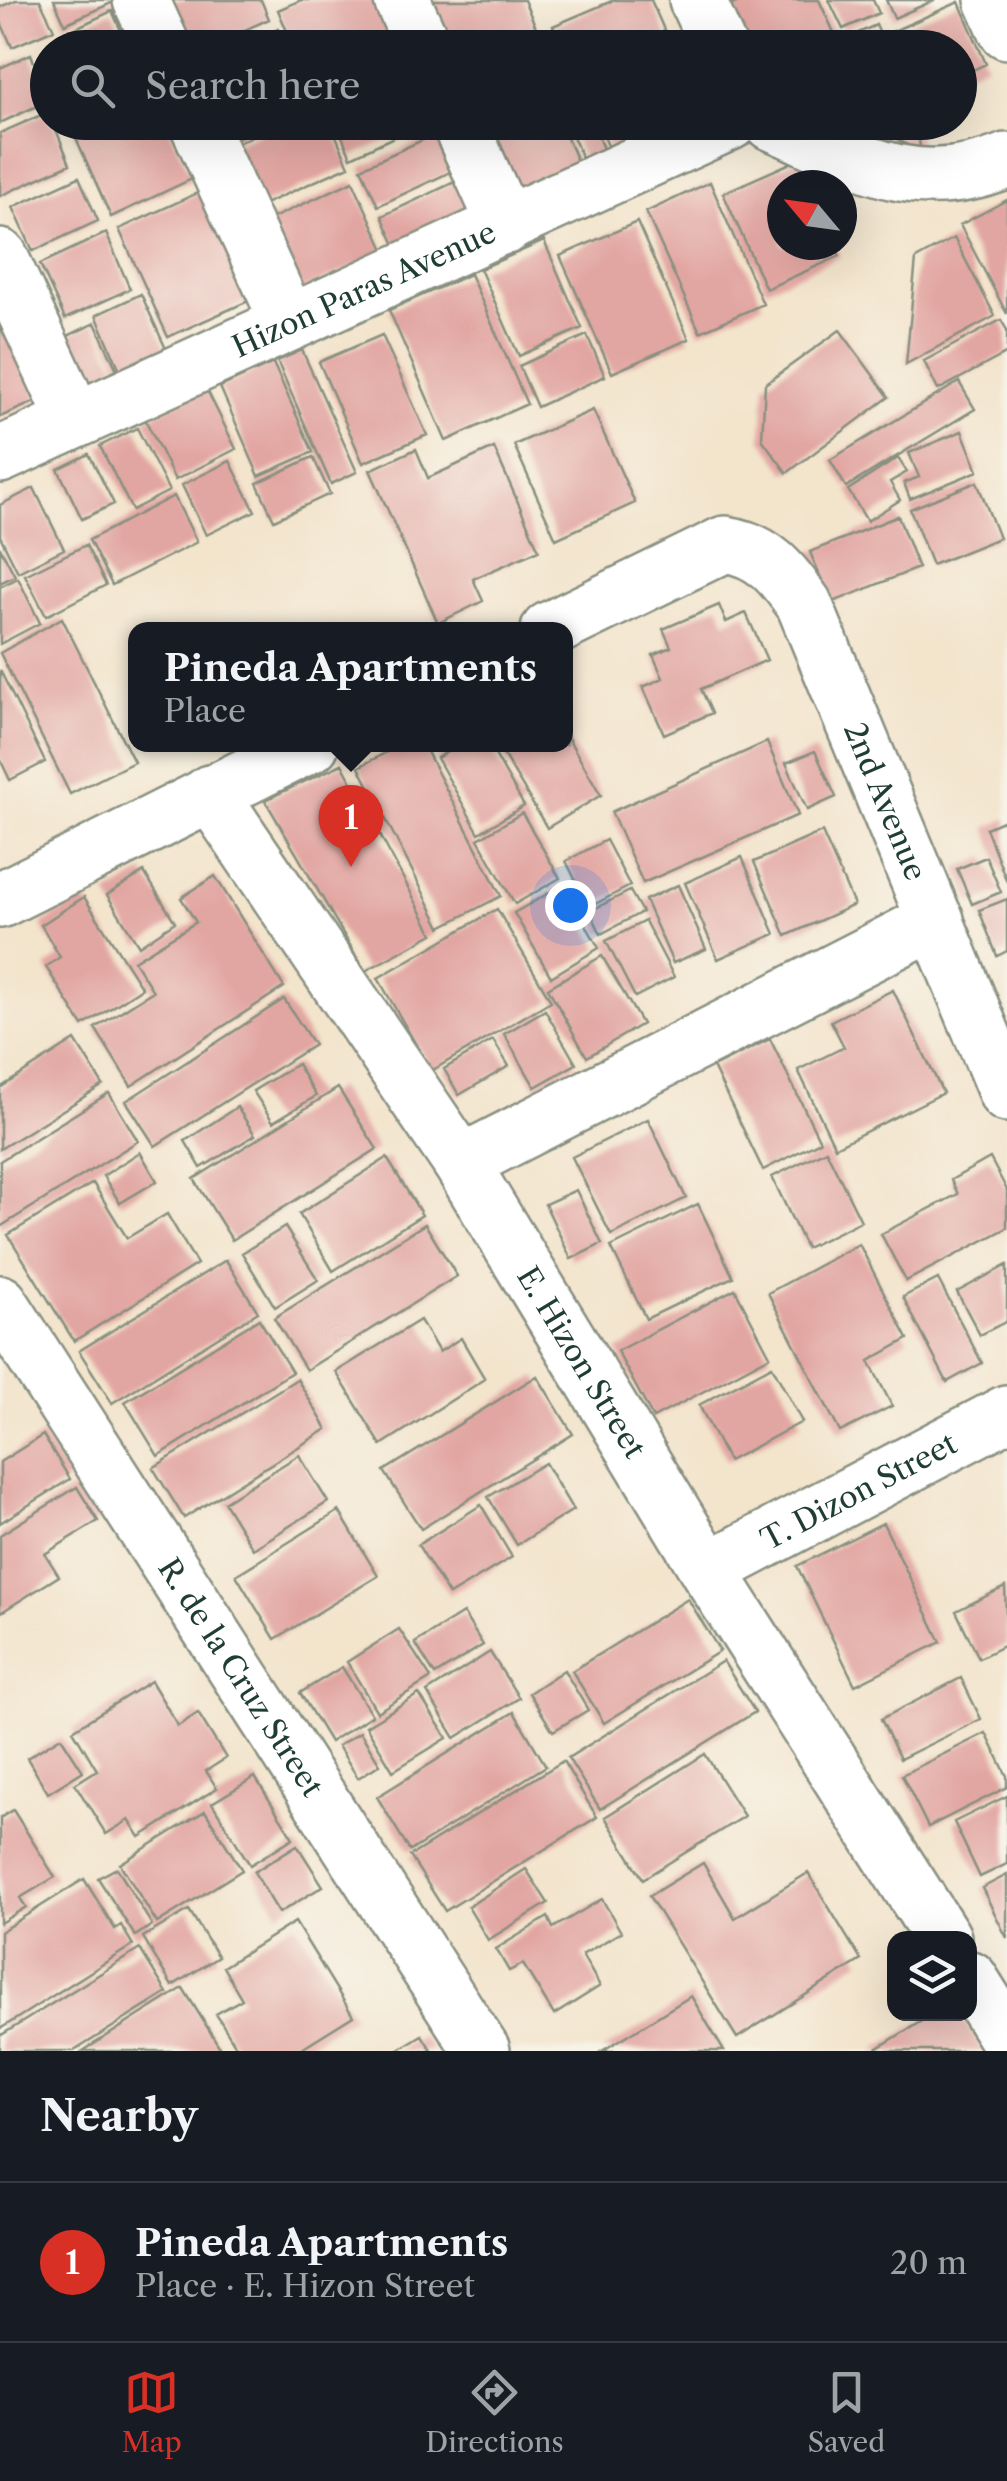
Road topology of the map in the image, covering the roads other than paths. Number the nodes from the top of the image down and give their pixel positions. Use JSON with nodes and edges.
{"nodes":[{"id":1,"x":141,"y":0,"type":"edge"},
{"id":2,"x":402,"y":0,"type":"edge"},
{"id":3,"x":697,"y":0,"type":"edge"},
{"id":4,"x":993,"y":0,"type":"edge"},
{"id":5,"x":154,"y":30,"type":"edge"},
{"id":6,"x":416,"y":30,"type":"edge"},
{"id":7,"x":711,"y":30,"type":"edge"},
{"id":8,"x":1007,"y":31,"type":"edge"},
{"id":9,"x":205,"y":140,"type":"edge"},
{"id":10,"x":466,"y":140,"type":"edge"},
{"id":11,"x":691,"y":140,"type":"edge"},
{"id":12,"x":816,"y":140,"type":"edge"},
{"id":13,"x":1007,"y":161,"type":"edge"},
{"id":14,"x":506,"y":226,"type":"junction"},
{"id":15,"x":0,"y":257,"type":"edge"},
{"id":16,"x":288,"y":323,"type":"junction"},
{"id":17,"x":75,"y":420,"type":"junction"},
{"id":18,"x":0,"y":455,"type":"edge"},
{"id":19,"x":565,"y":622,"type":"edge"},
{"id":20,"x":295,"y":752,"type":"edge"},
{"id":21,"x":210,"y":794,"type":"junction"},
{"id":22,"x":0,"y":900,"type":"edge"},
{"id":23,"x":936,"y":920,"type":"junction"},
{"id":24,"x":1007,"y":1094,"type":"edge"},
{"id":25,"x":461,"y":1164,"type":"junction"},
{"id":26,"x":0,"y":1303,"type":"edge"},
{"id":27,"x":1007,"y":1413,"type":"edge"},
{"id":28,"x":708,"y":1570,"type":"junction"},
{"id":29,"x":940,"y":1931,"type":"edge"},
{"id":30,"x":977,"y":1991,"type":"edge"},
{"id":31,"x":1007,"y":2038,"type":"edge"},
{"id":32,"x":482,"y":2051,"type":"edge"}],
"edges":[{"from":1,"to":5,"type":"street"},
{"from":2,"to":6,"type":"street"},
{"from":3,"to":7,"type":"street"},
{"from":4,"to":8,"type":"street"},
{"from":9,"to":16,"type":"street"},
{"from":10,"to":14,"type":"street"},
{"from":11,"to":14,"type":"street","name":"Hizon Paras Avenue"},
{"from":12,"to":13,"type":"street"},
{"from":14,"to":16,"type":"street","name":"Hizon Paras Avenue"},
{"from":15,"to":17,"type":"street"},
{"from":16,"to":17,"type":"street","name":"Hizon Paras Avenue"},
{"from":17,"to":18,"type":"street","name":"Hizon Paras Avenue"},
{"from":19,"to":23,"type":"street","name":"2nd Avenue"},
{"from":20,"to":21,"type":"street"},
{"from":21,"to":22,"type":"street"},
{"from":21,"to":25,"type":"street","name":"E. Hizon Street"},
{"from":23,"to":24,"type":"street","name":"2nd Avenue"},
{"from":23,"to":25,"type":"street"},
{"from":25,"to":28,"type":"street","name":"E. Hizon Street"},
{"from":26,"to":32,"type":"street","name":"R. de la Cruz Street"},
{"from":27,"to":28,"type":"street","name":"T. Dizon Street"},
{"from":28,"to":29,"type":"street","name":"E. Hizon Street"},
{"from":30,"to":31,"type":"street"}]}
